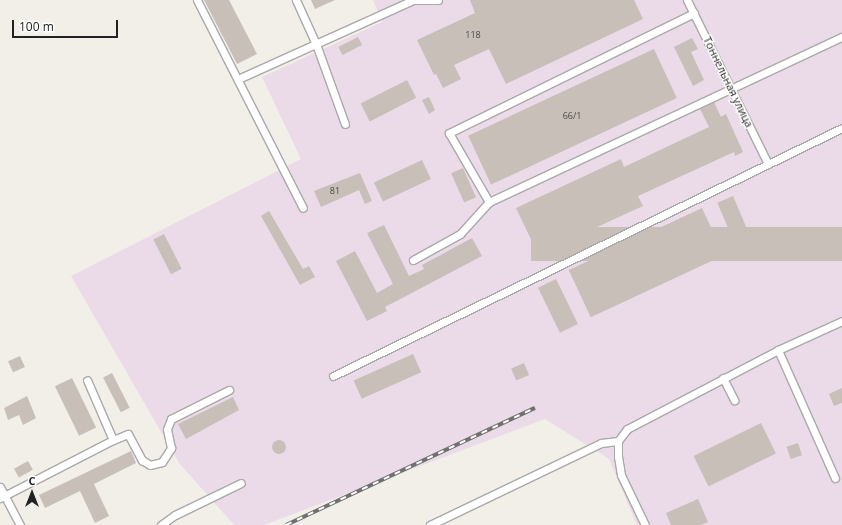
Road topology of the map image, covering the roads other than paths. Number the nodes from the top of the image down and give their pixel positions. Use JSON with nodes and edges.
{"nodes":[{"id":1,"x":197,"y":0,"type":"edge"},
{"id":2,"x":296,"y":0,"type":"edge"},
{"id":3,"x":412,"y":0,"type":"edge"},
{"id":4,"x":416,"y":0,"type":"edge"},
{"id":5,"x":438,"y":0,"type":"edge"},
{"id":6,"x":687,"y":0,"type":"edge"},
{"id":7,"x":694,"y":13,"type":"junction"},
{"id":8,"x":842,"y":37,"type":"edge"},
{"id":9,"x":316,"y":44,"type":"junction"},
{"id":10,"x":238,"y":80,"type":"junction"},
{"id":11,"x":731,"y":90,"type":"junction"},
{"id":12,"x":345,"y":124,"type":"dead end"},
{"id":13,"x":842,"y":128,"type":"edge"},
{"id":14,"x":768,"y":164,"type":"junction"},
{"id":15,"x":489,"y":202,"type":"junction"},
{"id":16,"x":303,"y":208,"type":"dead end"},
{"id":17,"x":413,"y":260,"type":"dead end"},
{"id":18,"x":842,"y":321,"type":"edge"},
{"id":19,"x":778,"y":350,"type":"junction"},
{"id":20,"x":333,"y":376,"type":"dead end"},
{"id":21,"x":723,"y":378,"type":"junction"},
{"id":22,"x":87,"y":380,"type":"dead end"},
{"id":23,"x":229,"y":390,"type":"dead end"},
{"id":24,"x":734,"y":400,"type":"dead end"},
{"id":25,"x":113,"y":440,"type":"junction"},
{"id":26,"x":618,"y":441,"type":"junction"},
{"id":27,"x":835,"y":478,"type":"dead end"},
{"id":28,"x":241,"y":483,"type":"dead end"},
{"id":29,"x":0,"y":487,"type":"edge"},
{"id":30,"x":2,"y":498,"type":"edge"},
{"id":31,"x":20,"y":525,"type":"edge"},
{"id":32,"x":161,"y":525,"type":"edge"},
{"id":33,"x":430,"y":525,"type":"edge"},
{"id":34,"x":645,"y":525,"type":"edge"}],
"edges":[{"from":1,"to":10,"type":"street"},
{"from":2,"to":9,"type":"street"},
{"from":3,"to":9,"type":"street"},
{"from":4,"to":5,"type":"street"},
{"from":6,"to":7,"type":"street","name":"Тоннельная улица"},
{"from":7,"to":11,"type":"street","name":"Тоннельная улица"},
{"from":7,"to":15,"type":"street"},
{"from":8,"to":11,"type":"street"},
{"from":9,"to":10,"type":"street"},
{"from":9,"to":12,"type":"street"},
{"from":10,"to":16,"type":"street"},
{"from":11,"to":14,"type":"street","name":"Тоннельная улица"},
{"from":11,"to":15,"type":"street"},
{"from":13,"to":14,"type":"street"},
{"from":14,"to":20,"type":"street"},
{"from":15,"to":17,"type":"street"},
{"from":18,"to":19,"type":"street"},
{"from":19,"to":21,"type":"street"},
{"from":19,"to":27,"type":"street"},
{"from":21,"to":24,"type":"street"},
{"from":21,"to":26,"type":"street"},
{"from":22,"to":25,"type":"street"},
{"from":23,"to":25,"type":"street"},
{"from":25,"to":30,"type":"street"},
{"from":26,"to":33,"type":"street"},
{"from":26,"to":34,"type":"street"},
{"from":28,"to":32,"type":"street"},
{"from":29,"to":30,"type":"street"},
{"from":30,"to":31,"type":"street"}]}
